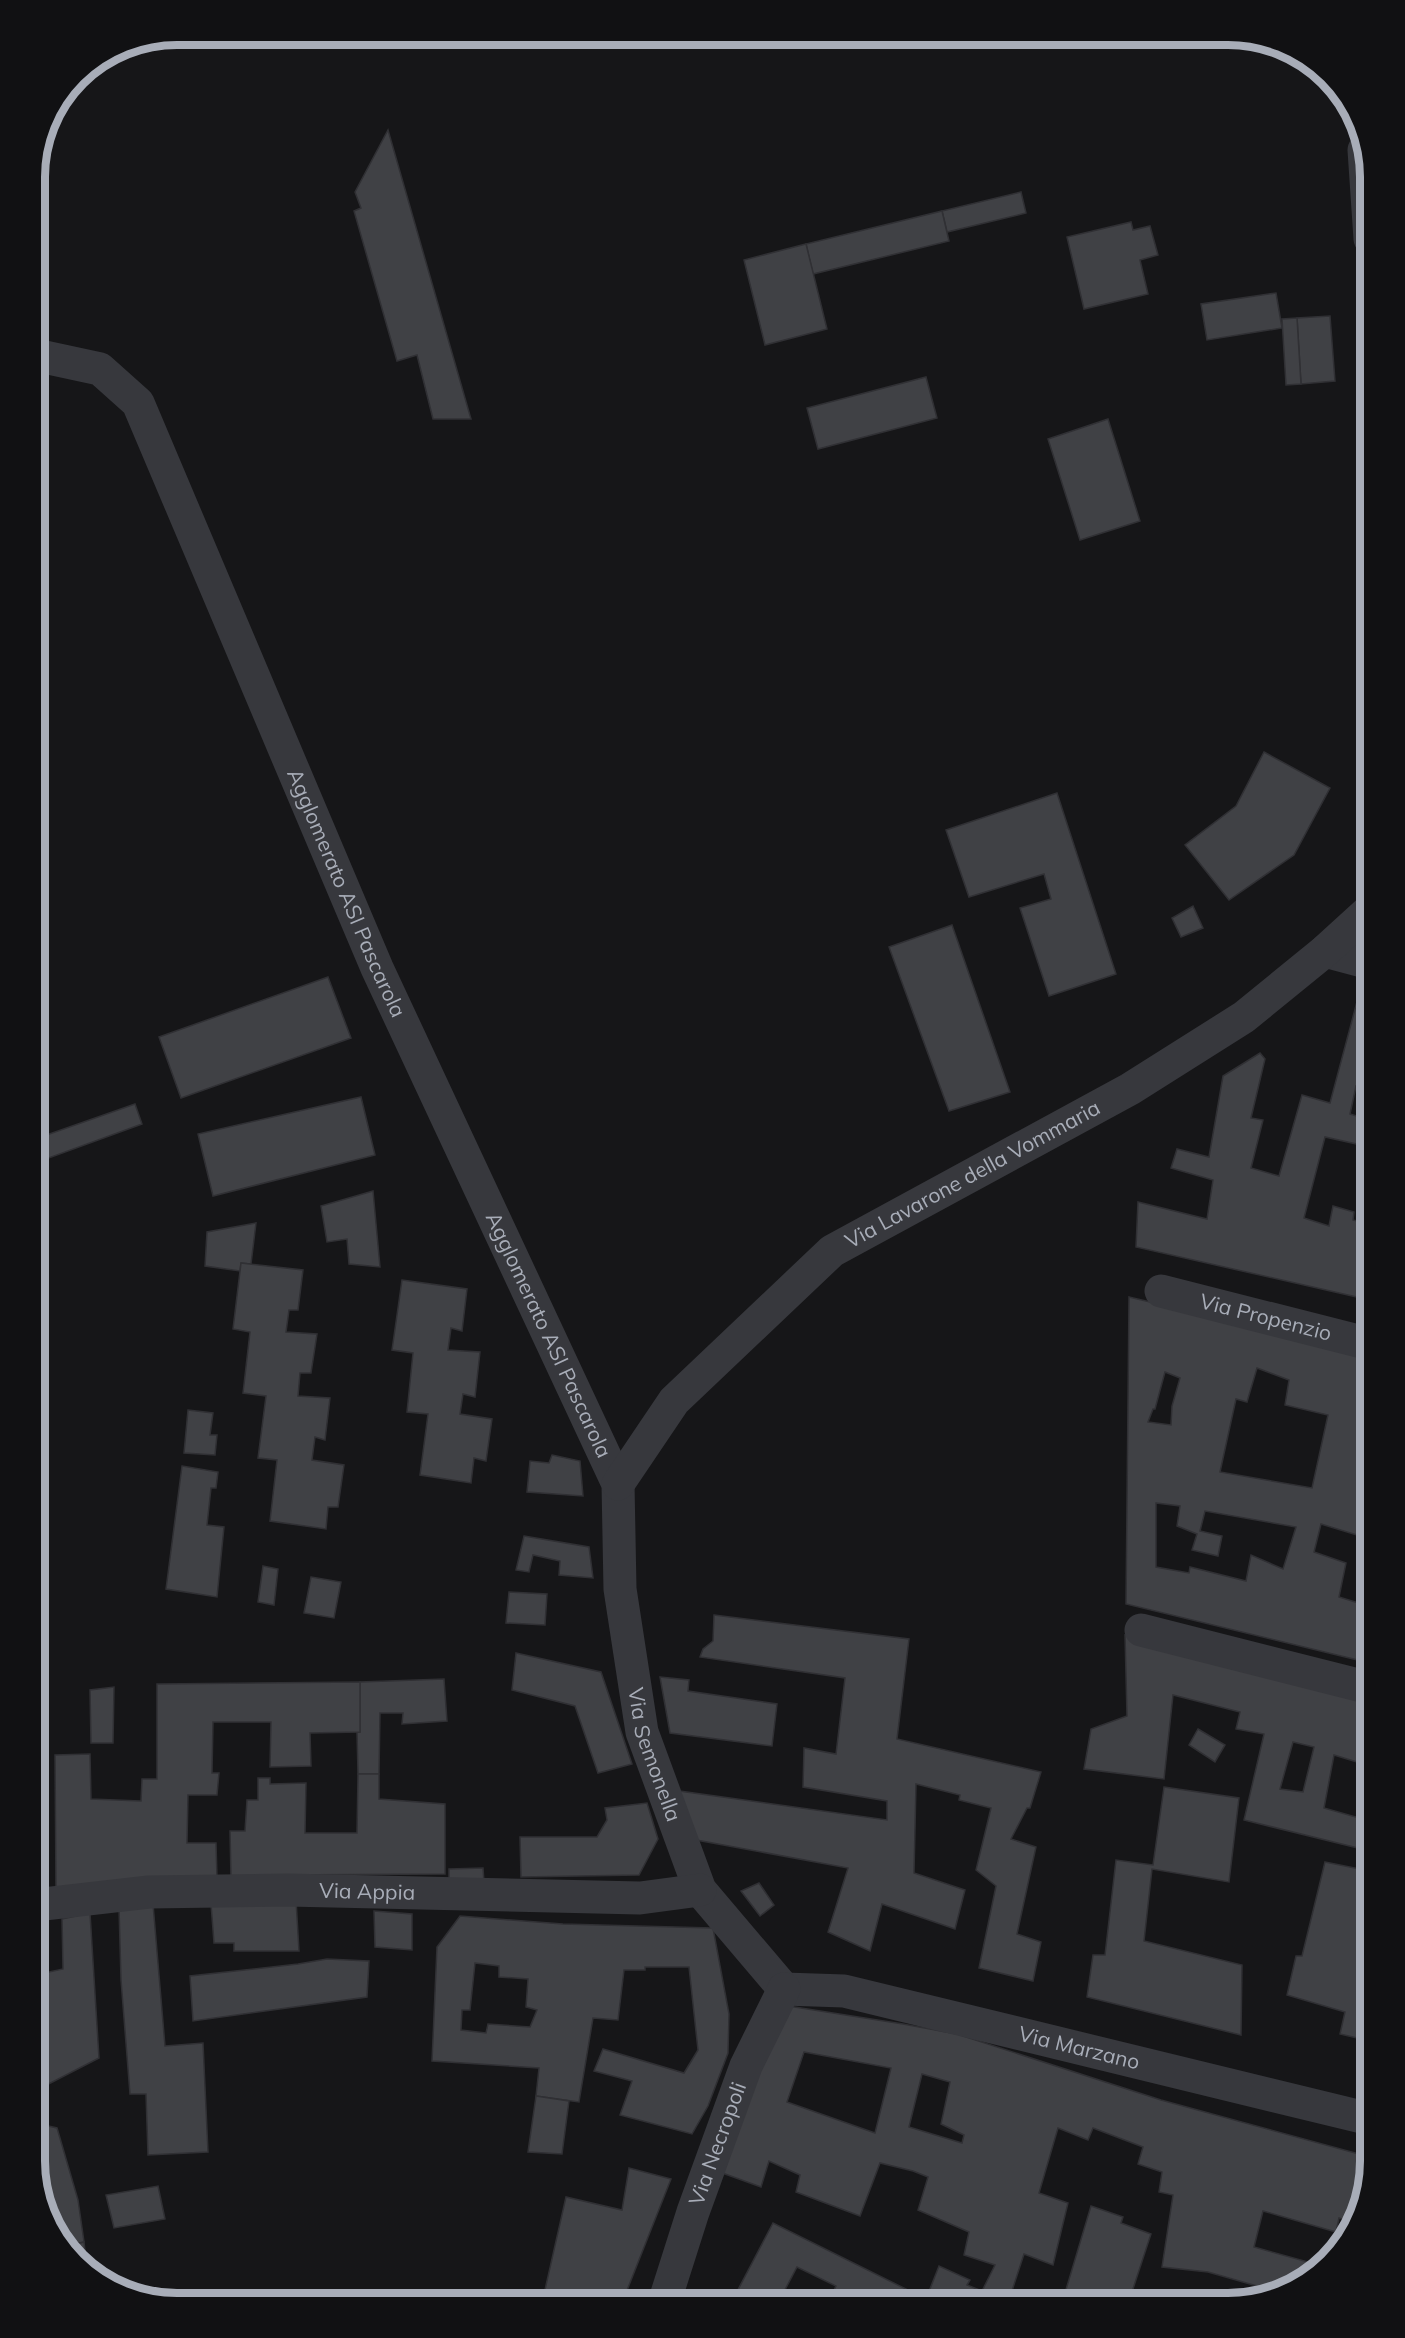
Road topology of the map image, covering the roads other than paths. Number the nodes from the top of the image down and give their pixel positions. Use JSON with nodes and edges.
{"nodes":[{"id":1,"x":45,"y":357,"type":"edge"},
{"id":2,"x":1360,"y":920,"type":"edge"},
{"id":3,"x":1325,"y":951,"type":"junction"},
{"id":4,"x":1360,"y":960,"type":"edge"},
{"id":5,"x":1161,"y":1291,"type":"dead end"},
{"id":6,"x":1360,"y":1341,"type":"edge"},
{"id":7,"x":618,"y":1484,"type":"junction"},
{"id":8,"x":1141,"y":1630,"type":"dead end"},
{"id":9,"x":1360,"y":1685,"type":"edge"},
{"id":10,"x":700,"y":1890,"type":"junction"},
{"id":11,"x":45,"y":1904,"type":"edge"},
{"id":12,"x":784,"y":1989,"type":"junction"},
{"id":13,"x":1360,"y":2116,"type":"edge"},
{"id":14,"x":667,"y":2293,"type":"edge"}],
"edges":[{"from":1,"to":7,"type":"street","name":"Agglomerato ASI Pascarola"},
{"from":2,"to":3,"type":"street","name":"Via Lavarone della Vommaria"},
{"from":3,"to":4,"type":"street"},
{"from":3,"to":7,"type":"street","name":"Via Lavarone della Vommaria"},
{"from":5,"to":6,"type":"street","name":"Via Propenzio"},
{"from":7,"to":10,"type":"street","name":"Via Semonella"},
{"from":8,"to":9,"type":"street"},
{"from":10,"to":11,"type":"street","name":"Via Appia"},
{"from":10,"to":12,"type":"street","name":"Via Semonella"},
{"from":12,"to":13,"type":"street","name":"Via Marzano"},
{"from":12,"to":14,"type":"street","name":"Via Necropoli"}]}
